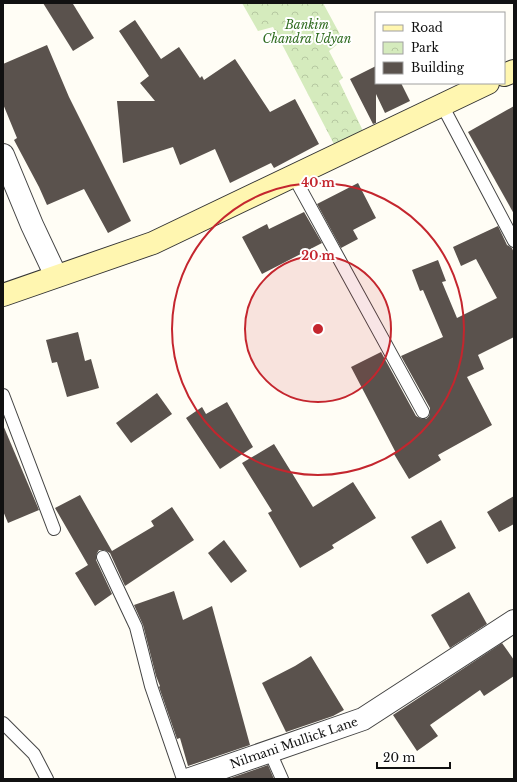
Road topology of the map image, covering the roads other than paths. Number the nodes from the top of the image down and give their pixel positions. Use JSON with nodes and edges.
{"nodes":[{"id":1,"x":486,"y":84,"type":"edge"},
{"id":2,"x":442,"y":105,"type":"junction"},
{"id":3,"x":3,"y":155,"type":"edge"},
{"id":4,"x":294,"y":177,"type":"junction"},
{"id":5,"x":514,"y":241,"type":"edge"},
{"id":6,"x":56,"y":276,"type":"junction"},
{"id":7,"x":3,"y":295,"type":"edge"},
{"id":8,"x":3,"y":395,"type":"edge"},
{"id":9,"x":423,"y":412,"type":"dead end"},
{"id":10,"x":54,"y":529,"type":"dead end"},
{"id":11,"x":103,"y":556,"type":"dead end"},
{"id":12,"x":514,"y":621,"type":"edge"},
{"id":13,"x":3,"y":723,"type":"edge"},
{"id":14,"x":270,"y":752,"type":"junction"},
{"id":15,"x":48,"y":779,"type":"edge"},
{"id":16,"x":183,"y":779,"type":"edge"},
{"id":17,"x":190,"y":779,"type":"edge"},
{"id":18,"x":282,"y":779,"type":"edge"}],
"edges":[{"from":1,"to":2,"type":"main road"},
{"from":2,"to":4,"type":"main road"},
{"from":2,"to":5,"type":"lane"},
{"from":3,"to":6,"type":"street"},
{"from":4,"to":6,"type":"main road"},
{"from":4,"to":9,"type":"lane"},
{"from":6,"to":7,"type":"main road"},
{"from":8,"to":10,"type":"lane"},
{"from":11,"to":16,"type":"lane"},
{"from":12,"to":14,"type":"street","name":"Nilmani Mullick Lane"},
{"from":13,"to":15,"type":"lane"},
{"from":14,"to":17,"type":"street","name":"Nilmani Mullick Lane"},
{"from":14,"to":18,"type":"lane"}]}
